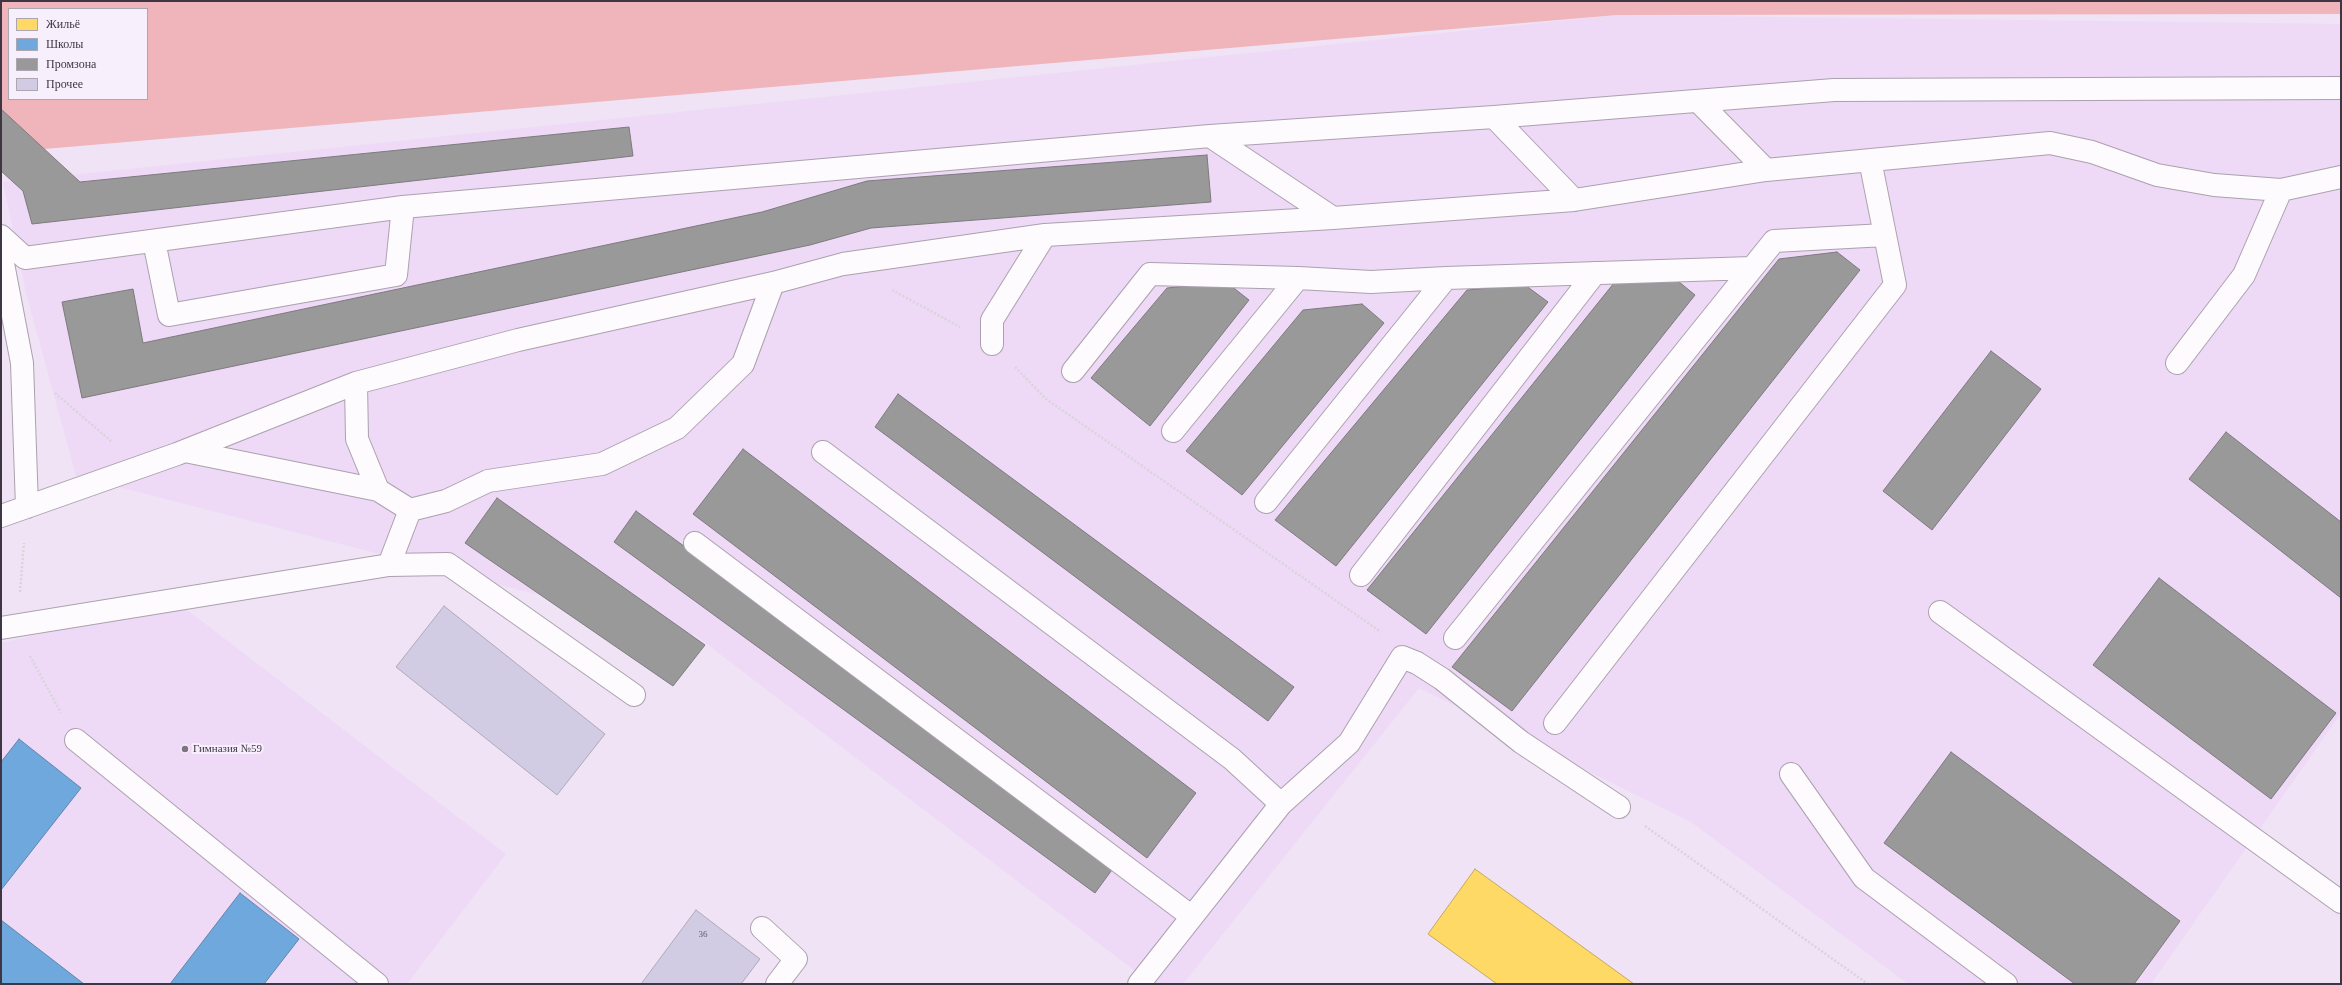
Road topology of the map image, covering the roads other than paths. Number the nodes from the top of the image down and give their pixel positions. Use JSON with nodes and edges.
{"nodes":[{"id":1,"x":2341,"y":88,"type":"edge"},
{"id":2,"x":1698,"y":101,"type":"junction"},
{"id":3,"x":1494,"y":117,"type":"junction"},
{"id":4,"x":1210,"y":136,"type":"junction"},
{"id":5,"x":1870,"y":160,"type":"junction"},
{"id":6,"x":1766,"y":170,"type":"junction"},
{"id":7,"x":2341,"y":177,"type":"edge"},
{"id":8,"x":2281,"y":190,"type":"junction"},
{"id":9,"x":1574,"y":200,"type":"junction"},
{"id":10,"x":403,"y":207,"type":"junction"},
{"id":11,"x":1333,"y":218,"type":"junction"},
{"id":12,"x":1045,"y":235,"type":"junction"},
{"id":13,"x":1885,"y":235,"type":"junction"},
{"id":14,"x":1,"y":236,"type":"edge"},
{"id":15,"x":154,"y":241,"type":"junction"},
{"id":16,"x":1,"y":253,"type":"edge"},
{"id":17,"x":1752,"y":268,"type":"junction"},
{"id":18,"x":1595,"y":273,"type":"junction"},
{"id":19,"x":1298,"y":278,"type":"junction"},
{"id":20,"x":1446,"y":278,"type":"junction"},
{"id":21,"x":773,"y":283,"type":"junction"},
{"id":22,"x":992,"y":344,"type":"road end"},
{"id":23,"x":2178,"y":363,"type":"dead end"},
{"id":24,"x":1073,"y":371,"type":"dead end"},
{"id":25,"x":356,"y":383,"type":"junction"},
{"id":26,"x":1173,"y":432,"type":"dead end"},
{"id":27,"x":185,"y":451,"type":"junction"},
{"id":28,"x":823,"y":452,"type":"dead end"},
{"id":29,"x":378,"y":490,"type":"junction"},
{"id":30,"x":1266,"y":502,"type":"dead end"},
{"id":31,"x":27,"y":507,"type":"junction"},
{"id":32,"x":410,"y":510,"type":"junction"},
{"id":33,"x":1,"y":516,"type":"edge"},
{"id":34,"x":695,"y":543,"type":"dead end"},
{"id":35,"x":389,"y":566,"type":"junction"},
{"id":36,"x":1362,"y":575,"type":"dead end"},
{"id":37,"x":1940,"y":612,"type":"dead end"},
{"id":38,"x":1,"y":628,"type":"edge"},
{"id":39,"x":1455,"y":638,"type":"dead end"},
{"id":40,"x":634,"y":695,"type":"dead end"},
{"id":41,"x":1555,"y":723,"type":"dead end"},
{"id":42,"x":76,"y":740,"type":"dead end"},
{"id":43,"x":1791,"y":774,"type":"dead end"},
{"id":44,"x":1281,"y":804,"type":"junction"},
{"id":45,"x":1619,"y":807,"type":"road end"},
{"id":46,"x":2341,"y":902,"type":"edge"},
{"id":47,"x":1191,"y":916,"type":"junction"},
{"id":48,"x":762,"y":928,"type":"dead end"},
{"id":49,"x":378,"y":984,"type":"edge"},
{"id":50,"x":777,"y":984,"type":"edge"},
{"id":51,"x":1139,"y":984,"type":"edge"},
{"id":52,"x":2006,"y":984,"type":"edge"}],
"edges":[{"from":1,"to":2,"type":"lane"},
{"from":2,"to":3,"type":"lane"},
{"from":2,"to":6,"type":"lane"},
{"from":3,"to":4,"type":"lane"},
{"from":3,"to":9,"type":"lane"},
{"from":4,"to":10,"type":"lane"},
{"from":4,"to":11,"type":"lane"},
{"from":5,"to":6,"type":"lane"},
{"from":5,"to":8,"type":"lane"},
{"from":5,"to":13,"type":"lane"},
{"from":6,"to":9,"type":"lane"},
{"from":7,"to":8,"type":"lane"},
{"from":8,"to":23,"type":"lane"},
{"from":9,"to":11,"type":"lane"},
{"from":10,"to":15,"type":"lane"},
{"from":10,"to":15,"type":"lane"},
{"from":11,"to":12,"type":"lane"},
{"from":12,"to":21,"type":"lane"},
{"from":12,"to":22,"type":"lane"},
{"from":13,"to":17,"type":"lane"},
{"from":13,"to":41,"type":"lane"},
{"from":14,"to":15,"type":"lane"},
{"from":16,"to":31,"type":"lane"},
{"from":17,"to":18,"type":"lane"},
{"from":17,"to":39,"type":"lane"},
{"from":18,"to":20,"type":"lane"},
{"from":18,"to":36,"type":"lane"},
{"from":19,"to":20,"type":"lane"},
{"from":19,"to":24,"type":"lane"},
{"from":19,"to":26,"type":"lane"},
{"from":20,"to":30,"type":"lane"},
{"from":21,"to":25,"type":"lane"},
{"from":21,"to":32,"type":"lane"},
{"from":25,"to":27,"type":"lane"},
{"from":25,"to":29,"type":"lane"},
{"from":27,"to":29,"type":"lane"},
{"from":27,"to":31,"type":"lane"},
{"from":28,"to":44,"type":"lane"},
{"from":29,"to":32,"type":"lane"},
{"from":31,"to":33,"type":"lane"},
{"from":32,"to":35,"type":"lane"},
{"from":34,"to":47,"type":"lane"},
{"from":35,"to":38,"type":"lane"},
{"from":35,"to":40,"type":"lane"},
{"from":37,"to":46,"type":"lane"},
{"from":42,"to":49,"type":"lane"},
{"from":43,"to":52,"type":"lane"},
{"from":44,"to":45,"type":"lane"},
{"from":44,"to":47,"type":"lane"},
{"from":47,"to":51,"type":"lane"},
{"from":48,"to":50,"type":"lane"}]}
